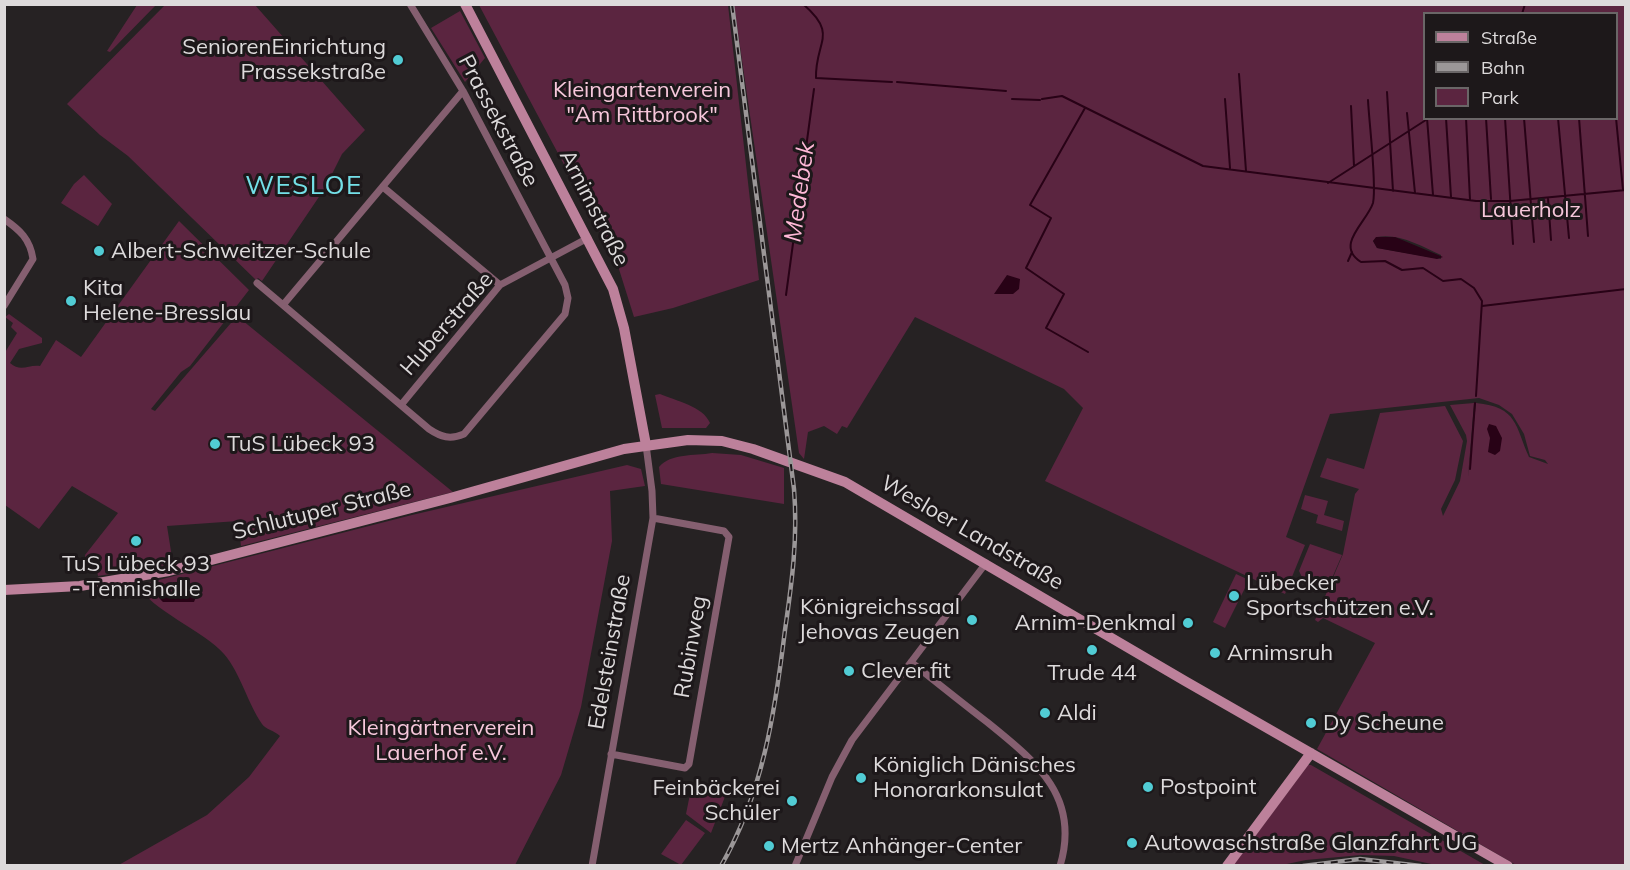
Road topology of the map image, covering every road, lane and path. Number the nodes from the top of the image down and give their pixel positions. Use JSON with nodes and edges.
{"nodes":[{"id":1,"x":410,"y":4,"type":"edge"},
{"id":2,"x":465,"y":4,"type":"edge"},
{"id":3,"x":463,"y":91,"type":"junction"},
{"id":4,"x":383,"y":187,"type":"junction"},
{"id":5,"x":4,"y":219,"type":"edge"},
{"id":6,"x":588,"y":238,"type":"junction"},
{"id":7,"x":550,"y":257,"type":"junction"},
{"id":8,"x":258,"y":283,"type":"dead end"},
{"id":9,"x":500,"y":285,"type":"junction"},
{"id":10,"x":284,"y":305,"type":"junction"},
{"id":11,"x":5,"y":306,"type":"edge"},
{"id":12,"x":401,"y":405,"type":"junction"},
{"id":13,"x":646,"y":445,"type":"junction"},
{"id":14,"x":652,"y":518,"type":"junction"},
{"id":15,"x":986,"y":563,"type":"junction"},
{"id":16,"x":4,"y":590,"type":"edge"},
{"id":17,"x":911,"y":662,"type":"junction"},
{"id":18,"x":1311,"y":753,"type":"junction"},
{"id":19,"x":611,"y":754,"type":"junction"},
{"id":20,"x":592,"y":866,"type":"edge"},
{"id":21,"x":795,"y":866,"type":"edge"},
{"id":22,"x":1060,"y":866,"type":"edge"},
{"id":23,"x":1227,"y":866,"type":"edge"},
{"id":24,"x":1508,"y":866,"type":"edge"}],
"edges":[{"from":1,"to":3,"type":"street","name":"Prassekstraße"},
{"from":2,"to":6,"type":"main road","name":"Arnimstraße"},
{"from":3,"to":4,"type":"street"},
{"from":3,"to":7,"type":"street","name":"Prassekstraße"},
{"from":4,"to":9,"type":"street"},
{"from":4,"to":10,"type":"street"},
{"from":5,"to":11,"type":"street"},
{"from":6,"to":7,"type":"street","name":"Huberstraße"},
{"from":6,"to":13,"type":"main road","name":"Arnimstraße"},
{"from":7,"to":9,"type":"street","name":"Huberstraße"},
{"from":7,"to":12,"type":"street","name":"Prassekstraße"},
{"from":8,"to":10,"type":"street","name":"Prassekstraße"},
{"from":9,"to":12,"type":"street","name":"Huberstraße"},
{"from":10,"to":12,"type":"street","name":"Prassekstraße"},
{"from":13,"to":14,"type":"street","name":"Edelsteinstraße"},
{"from":13,"to":15,"type":"main road","name":"Wesloer Landstraße"},
{"from":13,"to":16,"type":"main road","name":"Schlutuper Straße"},
{"from":14,"to":19,"type":"street","name":"Edelsteinstraße"},
{"from":14,"to":19,"type":"street","name":"Rubinweg"},
{"from":15,"to":17,"type":"street"},
{"from":15,"to":18,"type":"main road","name":"Wesloer Landstraße"},
{"from":17,"to":21,"type":"street"},
{"from":17,"to":22,"type":"street"},
{"from":18,"to":23,"type":"main road"},
{"from":18,"to":24,"type":"main road","name":"Wesloer Landstraße"},
{"from":19,"to":20,"type":"street","name":"Edelsteinstraße"}]}
